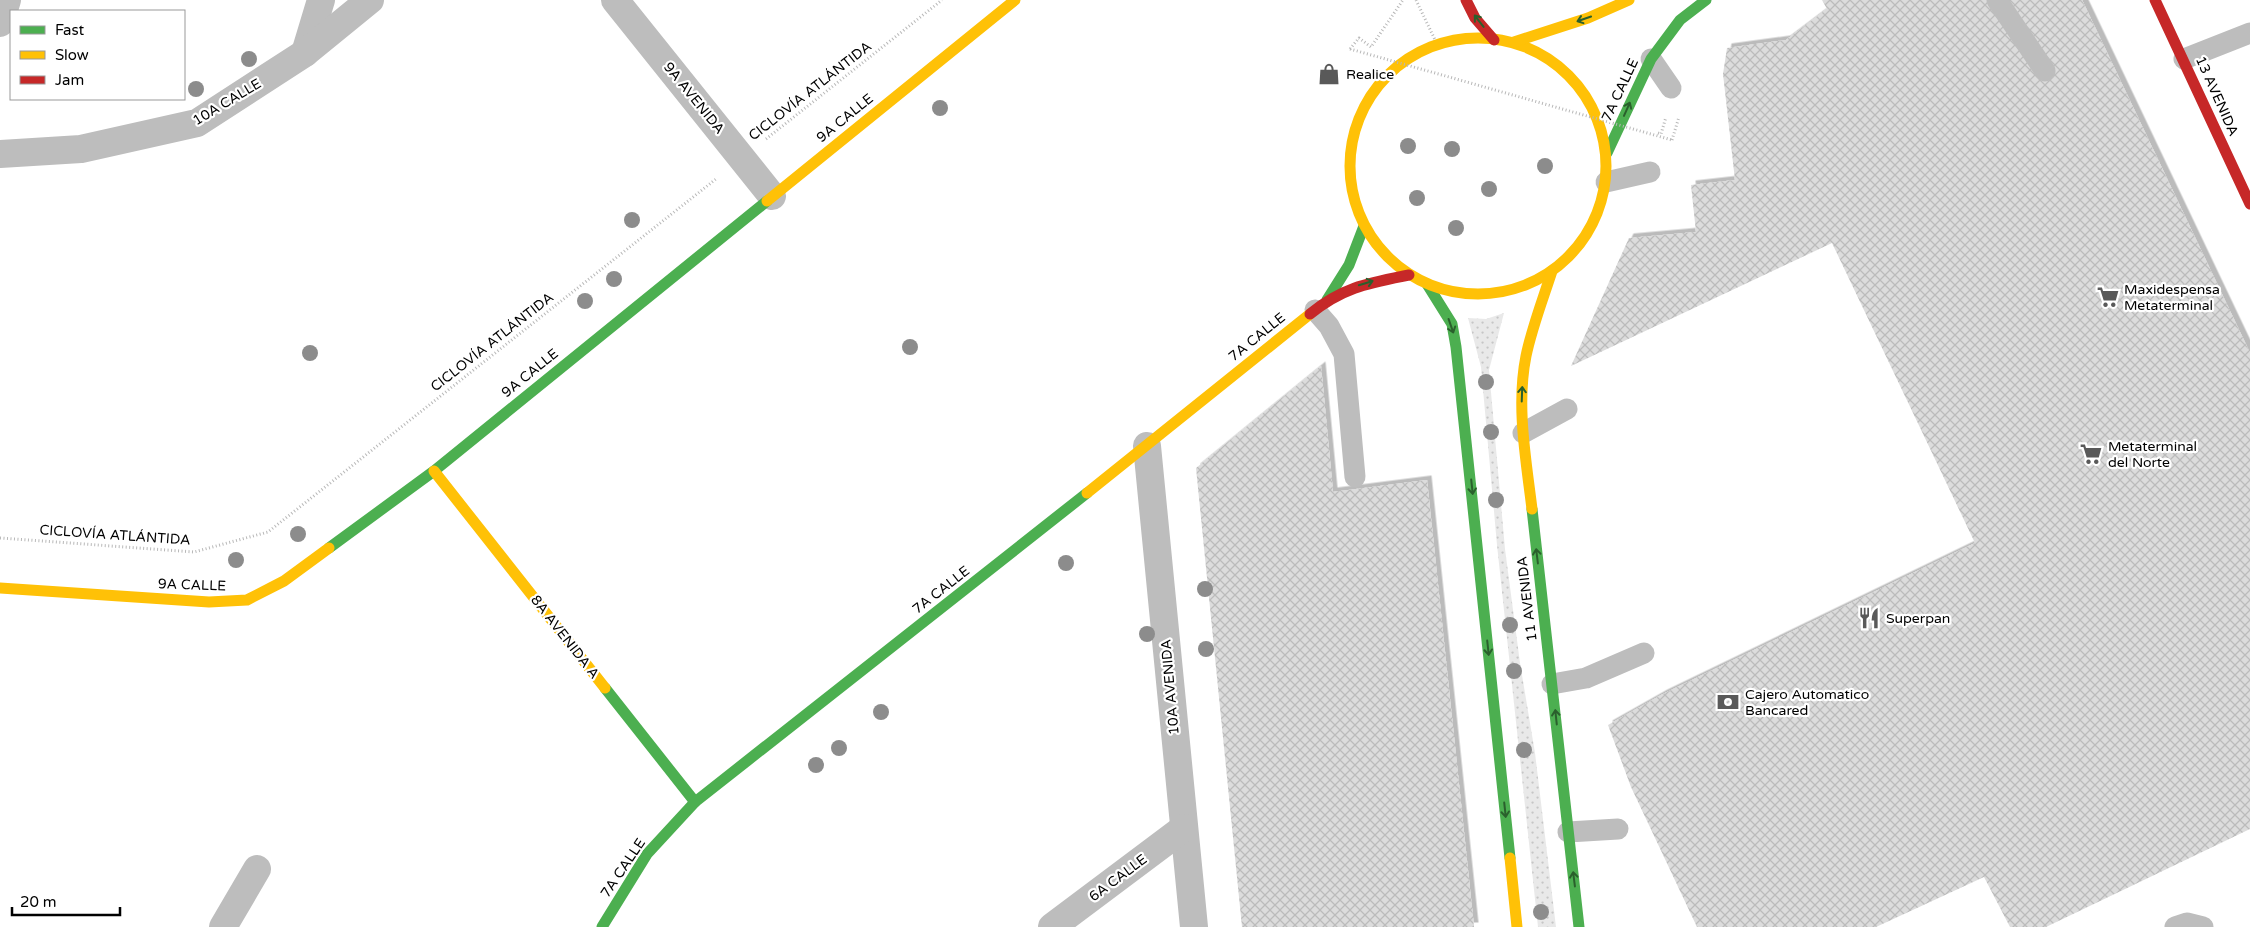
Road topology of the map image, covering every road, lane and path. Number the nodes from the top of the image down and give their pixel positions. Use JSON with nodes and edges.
{"nodes":[{"id":1,"x":7,"y":0,"type":"edge"},
{"id":2,"x":321,"y":0,"type":"edge"},
{"id":3,"x":370,"y":0,"type":"edge"},
{"id":4,"x":615,"y":0,"type":"edge"},
{"id":5,"x":942,"y":0,"type":"edge"},
{"id":6,"x":1015,"y":0,"type":"edge"},
{"id":7,"x":1404,"y":0,"type":"edge"},
{"id":8,"x":1416,"y":0,"type":"edge"},
{"id":9,"x":1466,"y":0,"type":"edge"},
{"id":10,"x":1629,"y":0,"type":"edge"},
{"id":11,"x":1706,"y":0,"type":"edge"},
{"id":12,"x":1997,"y":0,"type":"edge"},
{"id":13,"x":2155,"y":0,"type":"edge"},
{"id":14,"x":0,"y":23,"type":"edge"},
{"id":15,"x":2250,"y":33,"type":"edge"},
{"id":16,"x":1443,"y":39,"type":"junction"},
{"id":17,"x":1494,"y":40,"type":"junction"},
{"id":18,"x":1514,"y":42,"type":"junction"},
{"id":19,"x":305,"y":53,"type":"junction"},
{"id":20,"x":1651,"y":59,"type":"junction"},
{"id":21,"x":2184,"y":59,"type":"junction"},
{"id":22,"x":2045,"y":71,"type":"dead end"},
{"id":23,"x":1671,"y":88,"type":"dead end"},
{"id":24,"x":1668,"y":112,"type":"dead end"},
{"id":25,"x":1674,"y":114,"type":"dead end"},
{"id":26,"x":1658,"y":133,"type":"dead end"},
{"id":27,"x":1607,"y":153,"type":"junction"},
{"id":28,"x":0,"y":154,"type":"edge"},
{"id":29,"x":742,"y":159,"type":"junction"},
{"id":30,"x":1650,"y":172,"type":"dead end"},
{"id":31,"x":1606,"y":182,"type":"junction"},
{"id":32,"x":772,"y":196,"type":"junction"},
{"id":33,"x":2250,"y":204,"type":"edge"},
{"id":34,"x":1364,"y":226,"type":"junction"},
{"id":35,"x":1552,"y":271,"type":"junction"},
{"id":36,"x":1409,"y":275,"type":"junction"},
{"id":37,"x":1427,"y":284,"type":"junction"},
{"id":38,"x":1320,"y":306,"type":"junction"},
{"id":39,"x":1567,"y":409,"type":"dead end"},
{"id":40,"x":1523,"y":433,"type":"junction"},
{"id":41,"x":1147,"y":446,"type":"junction"},
{"id":42,"x":434,"y":471,"type":"junction"},
{"id":43,"x":1355,"y":477,"type":"dead end"},
{"id":44,"x":0,"y":538,"type":"edge"},
{"id":45,"x":0,"y":588,"type":"edge"},
{"id":46,"x":1644,"y":653,"type":"dead end"},
{"id":47,"x":1552,"y":684,"type":"junction"},
{"id":48,"x":695,"y":802,"type":"junction"},
{"id":49,"x":1184,"y":828,"type":"junction"},
{"id":50,"x":1618,"y":829,"type":"dead end"},
{"id":51,"x":1568,"y":832,"type":"junction"},
{"id":52,"x":257,"y":869,"type":"dead end"},
{"id":53,"x":223,"y":927,"type":"edge"},
{"id":54,"x":602,"y":927,"type":"edge"},
{"id":55,"x":1052,"y":927,"type":"edge"},
{"id":56,"x":1194,"y":927,"type":"edge"},
{"id":57,"x":1517,"y":927,"type":"edge"},
{"id":58,"x":1579,"y":927,"type":"edge"},
{"id":59,"x":2175,"y":927,"type":"edge"},
{"id":60,"x":2203,"y":927,"type":"edge"}],
"edges":[{"from":1,"to":14,"type":"street"},
{"from":2,"to":19,"type":"street"},
{"from":3,"to":19,"type":"street","name":"10A CALLE"},
{"from":4,"to":29,"type":"street","name":"9A AVENIDA"},
{"from":5,"to":29,"type":"path","name":"CICLOVÍA ATLÁNTIDA"},
{"from":6,"to":32,"type":"main road","name":"9A CALLE"},
{"from":7,"to":25,"type":"path","bridge":true},
{"from":8,"to":16,"type":"path"},
{"from":17,"to":9,"type":"main road","one_way":true},
{"from":10,"to":18,"type":"main road","one_way":true},
{"from":11,"to":20,"type":"main road","name":"7A CALLE"},
{"from":12,"to":22,"type":"lane"},
{"from":13,"to":21,"type":"main road","name":"13 AVENIDA"},
{"from":15,"to":21,"type":"lane"},
{"from":16,"to":17,"type":"main road"},
{"from":16,"to":34,"type":"main road"},
{"from":17,"to":18,"type":"main road"},
{"from":18,"to":27,"type":"main road"},
{"from":19,"to":28,"type":"street","name":"10A CALLE"},
{"from":20,"to":23,"type":"lane"},
{"from":27,"to":20,"type":"main road","name":"7A CALLE","one_way":true},
{"from":21,"to":33,"type":"main road","name":"13 AVENIDA"},
{"from":24,"to":26,"type":"path"},
{"from":27,"to":31,"type":"main road"},
{"from":29,"to":32,"type":"street","name":"9A AVENIDA"},
{"from":29,"to":44,"type":"path","name":"CICLOVÍA ATLÁNTIDA"},
{"from":30,"to":31,"type":"lane"},
{"from":31,"to":35,"type":"main road"},
{"from":32,"to":42,"type":"main road","name":"9A CALLE"},
{"from":34,"to":36,"type":"main road"},
{"from":34,"to":38,"type":"main road","name":"7A CALLE"},
{"from":35,"to":37,"type":"main road"},
{"from":40,"to":35,"type":"main road","name":"11 AVENIDA","one_way":true},
{"from":36,"to":37,"type":"main road"},
{"from":38,"to":36,"type":"main road","name":"7A CALLE","one_way":true},
{"from":37,"to":57,"type":"main road","one_way":true},
{"from":38,"to":41,"type":"main road","name":"7A CALLE"},
{"from":38,"to":43,"type":"lane"},
{"from":39,"to":40,"type":"lane"},
{"from":47,"to":40,"type":"main road","name":"11 AVENIDA","one_way":true},
{"from":41,"to":48,"type":"main road","name":"7A CALLE"},
{"from":41,"to":49,"type":"street","name":"10A AVENIDA"},
{"from":42,"to":45,"type":"main road","name":"9A CALLE"},
{"from":42,"to":48,"type":"main road","name":"8A AVENIDA A"},
{"from":46,"to":47,"type":"lane"},
{"from":51,"to":47,"type":"main road","name":"11 AVENIDA","one_way":true},
{"from":48,"to":54,"type":"main road","name":"7A CALLE"},
{"from":49,"to":55,"type":"street","name":"6A CALLE"},
{"from":49,"to":56,"type":"street","name":"10A AVENIDA"},
{"from":50,"to":51,"type":"lane"},
{"from":58,"to":51,"type":"main road","name":"11 AVENIDA","one_way":true},
{"from":52,"to":53,"type":"street"},
{"from":59,"to":60,"type":"lane"}]}
